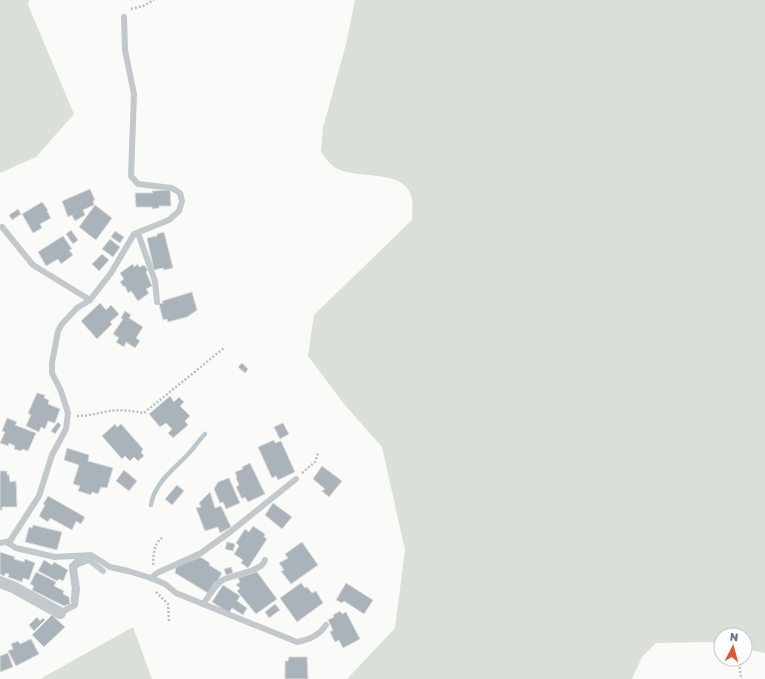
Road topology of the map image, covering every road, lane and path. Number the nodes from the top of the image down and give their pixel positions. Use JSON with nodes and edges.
{"nodes":[{"id":1,"x":154,"y":0,"type":"edge"},
{"id":2,"x":124,"y":17,"type":"joint"},
{"id":3,"x":2,"y":227,"type":"dead end"},
{"id":4,"x":138,"y":233,"type":"junction"},
{"id":5,"x":90,"y":300,"type":"junction"},
{"id":6,"x":157,"y":302,"type":"dead end"},
{"id":7,"x":224,"y":348,"type":"dead end"},
{"id":8,"x":67,"y":417,"type":"junction"},
{"id":9,"x":318,"y":453,"type":"dead end"},
{"id":10,"x":296,"y":479,"type":"joint"},
{"id":11,"x":163,"y":537,"type":"dead end"},
{"id":12,"x":3,"y":542,"type":"edge"},
{"id":13,"x":88,"y":558,"type":"junction"},
{"id":14,"x":265,"y":560,"type":"dead end"},
{"id":15,"x":103,"y":571,"type":"dead end"},
{"id":16,"x":153,"y":578,"type":"junction"},
{"id":17,"x":0,"y":582,"type":"edge"},
{"id":18,"x":203,"y":604,"type":"junction"},
{"id":19,"x":60,"y":613,"type":"joint"},
{"id":20,"x":169,"y":621,"type":"dead end"},
{"id":21,"x":326,"y":624,"type":"dead end"},
{"id":22,"x":740,"y":667,"type":"edge"},
{"id":23,"x":741,"y":679,"type":"edge"}],
"edges":[{"from":1,"to":2,"type":"path"},
{"from":2,"to":4,"type":"lane"},
{"from":3,"to":5,"type":"lane"},
{"from":4,"to":5,"type":"lane"},
{"from":4,"to":6,"type":"lane"},
{"from":5,"to":8,"type":"lane"},
{"from":7,"to":8,"type":"path"},
{"from":8,"to":12,"type":"lane"},
{"from":9,"to":10,"type":"path"},
{"from":10,"to":16,"type":"lane"},
{"from":11,"to":16,"type":"path"},
{"from":12,"to":13,"type":"lane"},
{"from":13,"to":15,"type":"lane"},
{"from":13,"to":16,"type":"lane"},
{"from":13,"to":19,"type":"lane"},
{"from":14,"to":18,"type":"lane"},
{"from":16,"to":18,"type":"lane"},
{"from":16,"to":20,"type":"path"},
{"from":17,"to":19,"type":"street"},
{"from":18,"to":21,"type":"lane"},
{"from":22,"to":23,"type":"path"}]}
